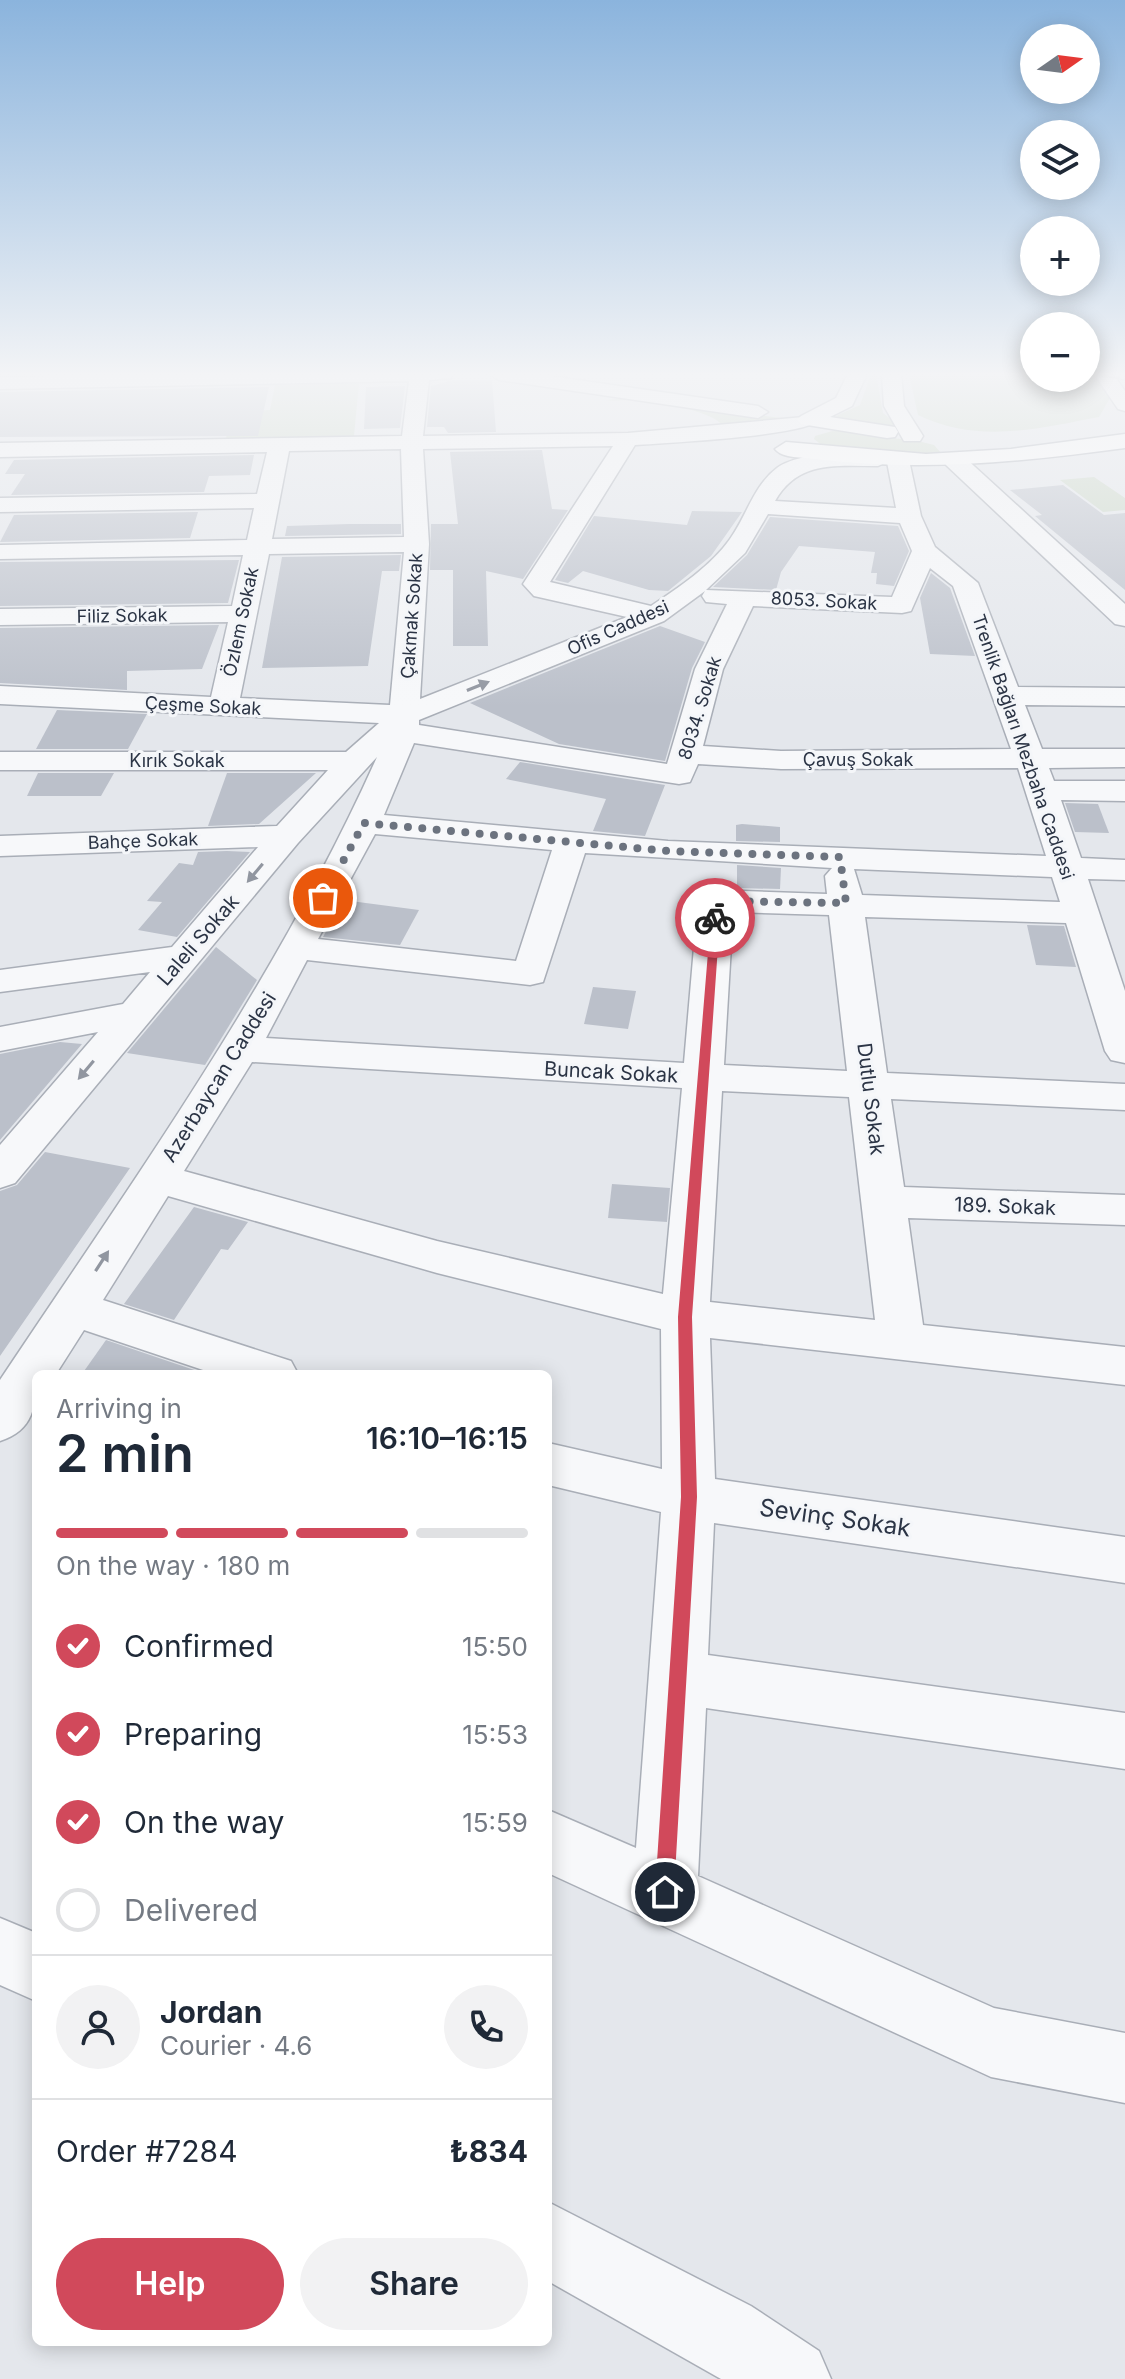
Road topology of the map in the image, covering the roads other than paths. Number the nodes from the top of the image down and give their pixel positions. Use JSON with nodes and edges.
{"nodes":[{"id":1,"x":271,"y":485,"type":"edge"},
{"id":2,"x":414,"y":485,"type":"edge"},
{"id":3,"x":599,"y":485,"type":"edge"},
{"id":4,"x":772,"y":485,"type":"edge"},
{"id":5,"x":903,"y":485,"type":"edge"},
{"id":6,"x":981,"y":485,"type":"edge"},
{"id":7,"x":268,"y":501,"type":"junction"},
{"id":8,"x":0,"y":505,"type":"edge"},
{"id":9,"x":763,"y":507,"type":"junction"},
{"id":10,"x":909,"y":516,"type":"junction"},
{"id":11,"x":417,"y":544,"type":"junction"},
{"id":12,"x":257,"y":547,"type":"junction"},
{"id":13,"x":924,"y":551,"type":"junction"},
{"id":14,"x":0,"y":552,"type":"edge"},
{"id":15,"x":688,"y":594,"type":"junction"},
{"id":16,"x":743,"y":598,"type":"junction"},
{"id":17,"x":244,"y":614,"type":"junction"},
{"id":18,"x":655,"y":615,"type":"junction"},
{"id":19,"x":0,"y":617,"type":"edge"},
{"id":20,"x":1125,"y":618,"type":"edge"},
{"id":21,"x":0,"y":695,"type":"edge"},
{"id":22,"x":1007,"y":696,"type":"junction"},
{"id":23,"x":1125,"y":697,"type":"edge"},
{"id":24,"x":223,"y":708,"type":"junction"},
{"id":25,"x":404,"y":723,"type":"junction"},
{"id":26,"x":1125,"y":758,"type":"edge"},
{"id":27,"x":1029,"y":759,"type":"junction"},
{"id":28,"x":0,"y":761,"type":"edge"},
{"id":29,"x":354,"y":761,"type":"junction"},
{"id":30,"x":682,"y":765,"type":"junction"},
{"id":31,"x":1042,"y":790,"type":"junction"},
{"id":32,"x":1125,"y":791,"type":"edge"},
{"id":33,"x":364,"y":823,"type":"junction"},
{"id":34,"x":286,"y":836,"type":"junction"},
{"id":35,"x":572,"y":842,"type":"junction"},
{"id":36,"x":0,"y":846,"type":"edge"},
{"id":37,"x":840,"y":857,"type":"junction"},
{"id":38,"x":1067,"y":867,"type":"junction"},
{"id":39,"x":1125,"y":870,"type":"edge"},
{"id":40,"x":846,"y":903,"type":"junction"},
{"id":41,"x":1083,"y":927,"type":"junction"},
{"id":42,"x":1125,"y":942,"type":"edge"},
{"id":43,"x":296,"y":948,"type":"junction"},
{"id":44,"x":186,"y":956,"type":"junction"},
{"id":45,"x":0,"y":981,"type":"edge"},
{"id":46,"x":134,"y":1013,"type":"junction"},
{"id":47,"x":1123,"y":1038,"type":"edge"},
{"id":48,"x":0,"y":1039,"type":"edge"},
{"id":49,"x":240,"y":1049,"type":"junction"},
{"id":50,"x":704,"y":1077,"type":"junction"},
{"id":51,"x":869,"y":1086,"type":"junction"},
{"id":52,"x":1125,"y":1097,"type":"edge"},
{"id":53,"x":0,"y":1173,"type":"edge"},
{"id":54,"x":156,"y":1178,"type":"junction"},
{"id":55,"x":884,"y":1202,"type":"junction"},
{"id":56,"x":1125,"y":1210,"type":"edge"},
{"id":57,"x":72,"y":1308,"type":"junction"},
{"id":58,"x":685,"y":1317,"type":"junction"},
{"id":59,"x":901,"y":1340,"type":"junction"},
{"id":60,"x":1125,"y":1366,"type":"edge"},
{"id":61,"x":32,"y":1370,"type":"edge"},
{"id":62,"x":261,"y":1370,"type":"edge"},
{"id":63,"x":32,"y":1371,"type":"edge"},
{"id":64,"x":0,"y":1421,"type":"edge"},
{"id":65,"x":552,"y":1465,"type":"edge"},
{"id":66,"x":689,"y":1497,"type":"junction"},
{"id":67,"x":1125,"y":1560,"type":"edge"},
{"id":68,"x":678,"y":1677,"type":"junction"},
{"id":69,"x":1125,"y":1741,"type":"edge"},
{"id":70,"x":552,"y":1843,"type":"edge"},
{"id":71,"x":665,"y":1892,"type":"junction"},
{"id":72,"x":0,"y":1951,"type":"edge"},
{"id":73,"x":32,"y":1965,"type":"edge"},
{"id":74,"x":1125,"y":2068,"type":"edge"},
{"id":75,"x":552,"y":2242,"type":"edge"},
{"id":76,"x":791,"y":2379,"type":"edge"}],
"edges":[{"from":1,"to":7,"type":"street","name":"Özlem Sokak"},
{"from":2,"to":11,"type":"street","name":"Çakmak Sokak"},
{"from":3,"to":18,"type":"street"},
{"from":4,"to":9,"type":"street","name":"Ofis Caddesi"},
{"from":5,"to":10,"type":"street","name":"Trenlik Bağları Mezbaha Caddesi"},
{"from":6,"to":20,"type":"street"},
{"from":7,"to":8,"type":"street"},
{"from":7,"to":12,"type":"street","name":"Özlem Sokak"},
{"from":9,"to":10,"type":"street"},
{"from":9,"to":15,"type":"street","name":"Ofis Caddesi"},
{"from":10,"to":13,"type":"street","name":"Trenlik Bağları Mezbaha Caddesi"},
{"from":11,"to":12,"type":"street"},
{"from":11,"to":25,"type":"street","name":"Çakmak Sokak"},
{"from":12,"to":14,"type":"street"},
{"from":12,"to":17,"type":"street","name":"Özlem Sokak"},
{"from":13,"to":16,"type":"street","name":"8053. Sokak"},
{"from":13,"to":22,"type":"street","name":"Trenlik Bağları Mezbaha Caddesi"},
{"from":15,"to":16,"type":"street","name":"8053. Sokak"},
{"from":15,"to":18,"type":"street","name":"Ofis Caddesi"},
{"from":16,"to":30,"type":"street","name":"8034. Sokak"},
{"from":17,"to":19,"type":"street","name":"Filiz Sokak"},
{"from":17,"to":24,"type":"street","name":"Özlem Sokak"},
{"from":25,"to":18,"type":"street","name":"Ofis Caddesi","one_way":true},
{"from":21,"to":24,"type":"street","name":"Çeşme Sokak"},
{"from":22,"to":23,"type":"street"},
{"from":22,"to":27,"type":"street","name":"Trenlik Bağları Mezbaha Caddesi"},
{"from":24,"to":25,"type":"street","name":"Çeşme Sokak"},
{"from":25,"to":29,"type":"street","name":"Laleli Sokak"},
{"from":25,"to":30,"type":"street","name":"Çavuş Sokak"},
{"from":25,"to":33,"type":"street","name":"Azerbaycan Caddesi"},
{"from":26,"to":27,"type":"street","name":"Çavuş Sokak"},
{"from":27,"to":30,"type":"street","name":"Çavuş Sokak"},
{"from":27,"to":31,"type":"street","name":"Trenlik Bağları Mezbaha Caddesi"},
{"from":28,"to":29,"type":"street","name":"Kırık Sokak"},
{"from":29,"to":34,"type":"street","name":"Laleli Sokak"},
{"from":31,"to":32,"type":"street"},
{"from":31,"to":38,"type":"street","name":"Trenlik Bağları Mezbaha Caddesi"},
{"from":33,"to":35,"type":"street"},
{"from":33,"to":43,"type":"street","name":"Azerbaycan Caddesi"},
{"from":34,"to":36,"type":"street","name":"Bahçe Sokak"},
{"from":34,"to":44,"type":"street","name":"Laleli Sokak","one_way":true},
{"from":35,"to":37,"type":"street"},
{"from":35,"to":43,"type":"street"},
{"from":37,"to":38,"type":"street"},
{"from":37,"to":40,"type":"street","name":"Dutlu Sokak"},
{"from":38,"to":39,"type":"street"},
{"from":38,"to":41,"type":"street","name":"Trenlik Bağları Mezbaha Caddesi"},
{"from":40,"to":41,"type":"street"},
{"from":40,"to":50,"type":"street"},
{"from":40,"to":51,"type":"street","name":"Dutlu Sokak"},
{"from":41,"to":42,"type":"street"},
{"from":41,"to":47,"type":"street","name":"Trenlik Bağları Mezbaha Caddesi"},
{"from":43,"to":49,"type":"street","name":"Azerbaycan Caddesi"},
{"from":44,"to":45,"type":"street"},
{"from":44,"to":46,"type":"street","name":"Laleli Sokak"},
{"from":46,"to":48,"type":"street"},
{"from":46,"to":53,"type":"street","name":"Laleli Sokak","one_way":true},
{"from":49,"to":50,"type":"street","name":"Buncak Sokak"},
{"from":49,"to":54,"type":"street","name":"Azerbaycan Caddesi"},
{"from":50,"to":51,"type":"street","name":"Buncak Sokak"},
{"from":50,"to":58,"type":"street"},
{"from":51,"to":52,"type":"street","name":"Buncak Sokak"},
{"from":51,"to":55,"type":"street","name":"Dutlu Sokak"},
{"from":57,"to":54,"type":"street","name":"Azerbaycan Caddesi","one_way":true},
{"from":54,"to":58,"type":"street"},
{"from":55,"to":56,"type":"street","name":"189. Sokak"},
{"from":55,"to":59,"type":"street","name":"Dutlu Sokak"},
{"from":57,"to":61,"type":"street","name":"Azerbaycan Caddesi"},
{"from":57,"to":62,"type":"street"},
{"from":58,"to":59,"type":"street"},
{"from":58,"to":66,"type":"street"},
{"from":59,"to":60,"type":"street"},
{"from":63,"to":64,"type":"street","name":"Azerbaycan Caddesi"},
{"from":65,"to":66,"type":"street","name":"Sevinç Sokak"},
{"from":66,"to":67,"type":"street","name":"Sevinç Sokak"},
{"from":66,"to":68,"type":"street"},
{"from":68,"to":69,"type":"street"},
{"from":68,"to":71,"type":"street"},
{"from":70,"to":71,"type":"street"},
{"from":71,"to":74,"type":"street"},
{"from":72,"to":73,"type":"street"},
{"from":75,"to":76,"type":"street"}]}
